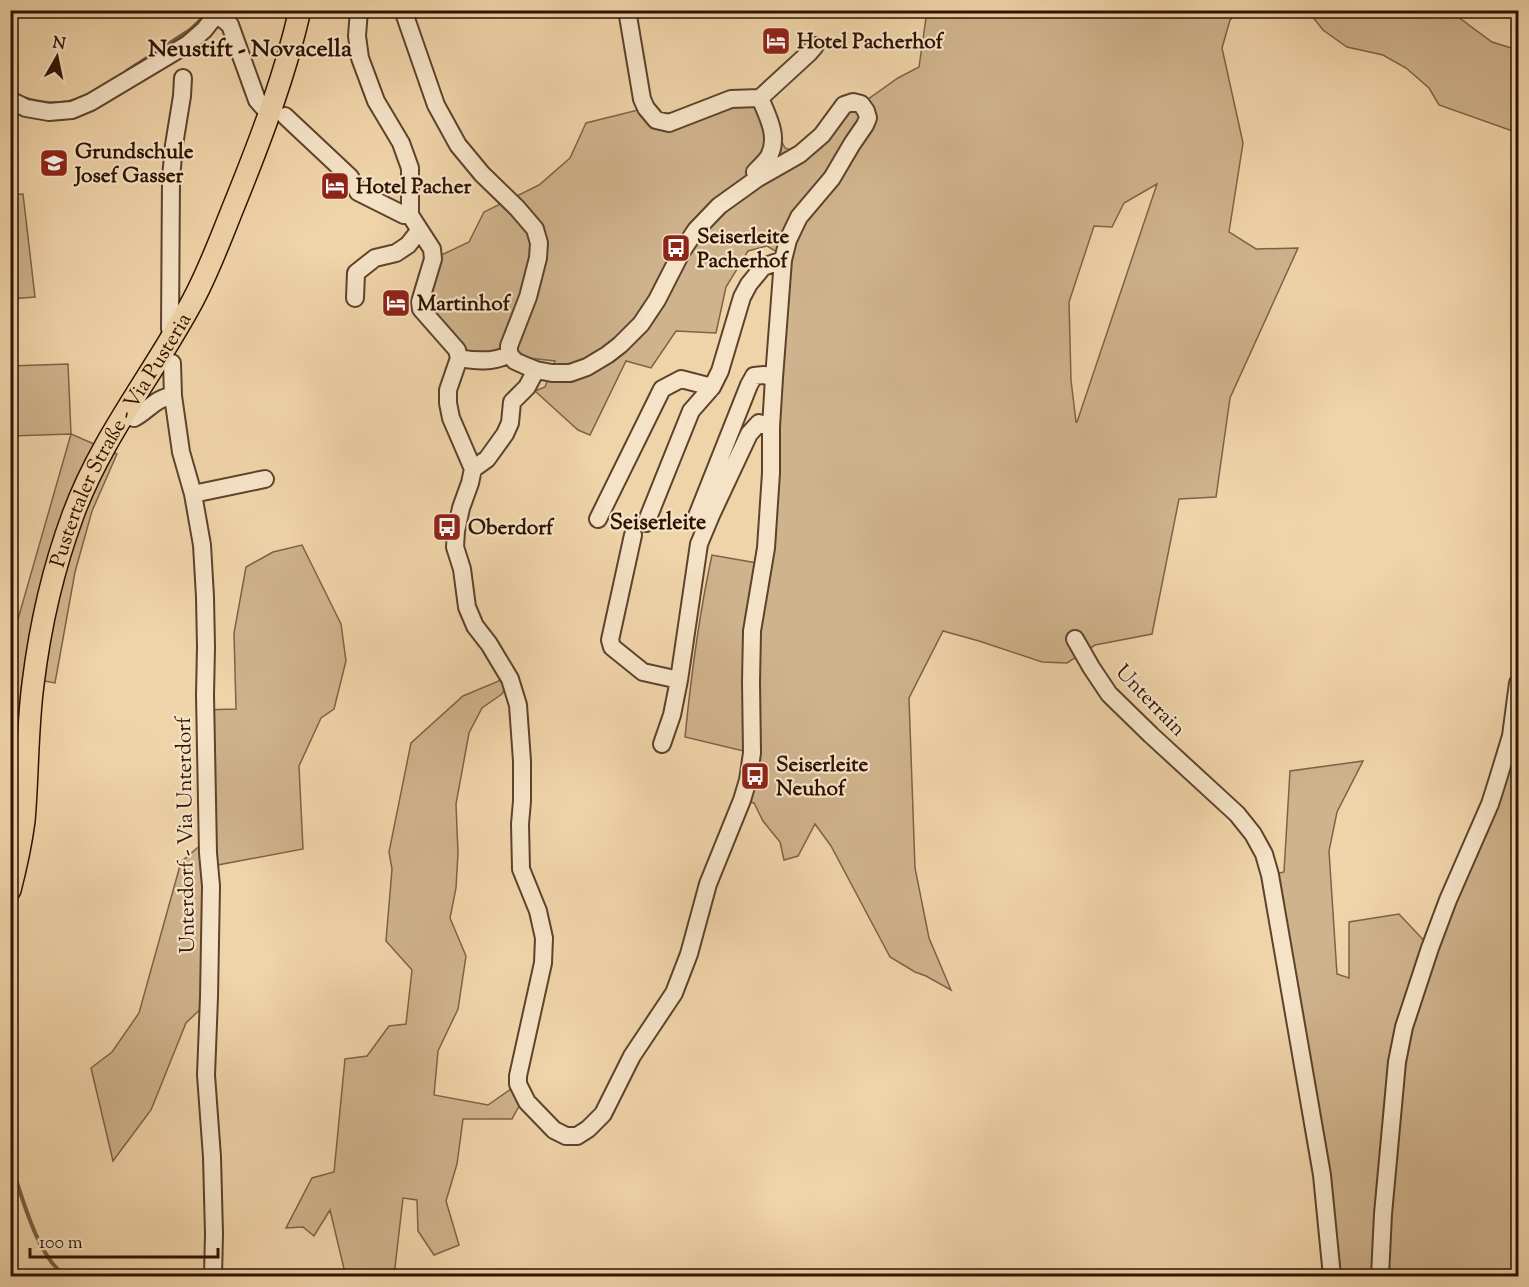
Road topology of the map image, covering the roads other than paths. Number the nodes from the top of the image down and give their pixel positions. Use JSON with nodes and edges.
{"nodes":[{"id":1,"x":300,"y":10,"type":"edge"},
{"id":2,"x":359,"y":10,"type":"edge"},
{"id":3,"x":403,"y":10,"type":"edge"},
{"id":4,"x":627,"y":10,"type":"edge"},
{"id":5,"x":219,"y":13,"type":"edge"},
{"id":6,"x":815,"y":46,"type":"dead end"},
{"id":7,"x":166,"y":57,"type":"junction"},
{"id":8,"x":760,"y":98,"type":"junction"},
{"id":9,"x":10,"y":100,"type":"edge"},
{"id":10,"x":263,"y":107,"type":"dead end"},
{"id":11,"x":285,"y":116,"type":"dead end"},
{"id":12,"x":758,"y":178,"type":"junction"},
{"id":13,"x":410,"y":215,"type":"junction"},
{"id":14,"x":419,"y":231,"type":"junction"},
{"id":15,"x":783,"y":260,"type":"junction"},
{"id":16,"x":355,"y":298,"type":"dead end"},
{"id":17,"x":170,"y":328,"type":"dead end"},
{"id":18,"x":509,"y":354,"type":"junction"},
{"id":19,"x":459,"y":358,"type":"junction"},
{"id":20,"x":172,"y":363,"type":"dead end"},
{"id":21,"x":536,"y":370,"type":"junction"},
{"id":22,"x":774,"y":378,"type":"junction"},
{"id":23,"x":712,"y":387,"type":"junction"},
{"id":24,"x":173,"y":396,"type":"junction"},
{"id":25,"x":124,"y":414,"type":"junction"},
{"id":26,"x":771,"y":427,"type":"junction"},
{"id":27,"x":473,"y":469,"type":"junction"},
{"id":28,"x":265,"y":478,"type":"dead end"},
{"id":29,"x":193,"y":494,"type":"junction"},
{"id":30,"x":598,"y":519,"type":"dead end"},
{"id":31,"x":695,"y":521,"type":"dead end"},
{"id":32,"x":646,"y":523,"type":"dead end"},
{"id":33,"x":633,"y":535,"type":"dead end"},
{"id":34,"x":1075,"y":639,"type":"dead end"},
{"id":35,"x":679,"y":680,"type":"junction"},
{"id":36,"x":1518,"y":683,"type":"edge"},
{"id":37,"x":662,"y":744,"type":"dead end"},
{"id":38,"x":10,"y":890,"type":"edge"},
{"id":39,"x":213,"y":1276,"type":"edge"},
{"id":40,"x":1332,"y":1276,"type":"edge"},
{"id":41,"x":1380,"y":1276,"type":"edge"}],
"edges":[{"from":1,"to":25,"type":"main road","name":"Pustertaler Straße - Via Pusteria"},
{"from":2,"to":13,"type":"street"},
{"from":3,"to":18,"type":"street"},
{"from":4,"to":8,"type":"street"},
{"from":5,"to":7,"type":"street"},
{"from":5,"to":10,"type":"street"},
{"from":6,"to":8,"type":"street"},
{"from":7,"to":9,"type":"street"},
{"from":7,"to":17,"type":"street"},
{"from":8,"to":12,"type":"street"},
{"from":11,"to":13,"type":"street"},
{"from":12,"to":15,"type":"street"},
{"from":12,"to":21,"type":"street"},
{"from":13,"to":14,"type":"street"},
{"from":14,"to":16,"type":"street"},
{"from":14,"to":19,"type":"street"},
{"from":15,"to":22,"type":"street"},
{"from":15,"to":23,"type":"street"},
{"from":18,"to":19,"type":"street"},
{"from":18,"to":21,"type":"street"},
{"from":19,"to":27,"type":"street"},
{"from":20,"to":24,"type":"street","name":"Unterdorf - Via Unterdorf"},
{"from":21,"to":27,"type":"street"},
{"from":22,"to":26,"type":"street"},
{"from":22,"to":31,"type":"street"},
{"from":23,"to":30,"type":"street"},
{"from":23,"to":32,"type":"street"},
{"from":24,"to":25,"type":"street"},
{"from":24,"to":29,"type":"street","name":"Unterdorf - Via Unterdorf"},
{"from":25,"to":38,"type":"main road","name":"Pustertaler Straße - Via Pusteria"},
{"from":26,"to":27,"type":"street"},
{"from":26,"to":35,"type":"street"},
{"from":28,"to":29,"type":"street"},
{"from":29,"to":39,"type":"street","name":"Unterdorf - Via Unterdorf"},
{"from":33,"to":35,"type":"street"},
{"from":34,"to":40,"type":"street","name":"Unterrain"},
{"from":35,"to":37,"type":"street"},
{"from":36,"to":41,"type":"street"}]}
